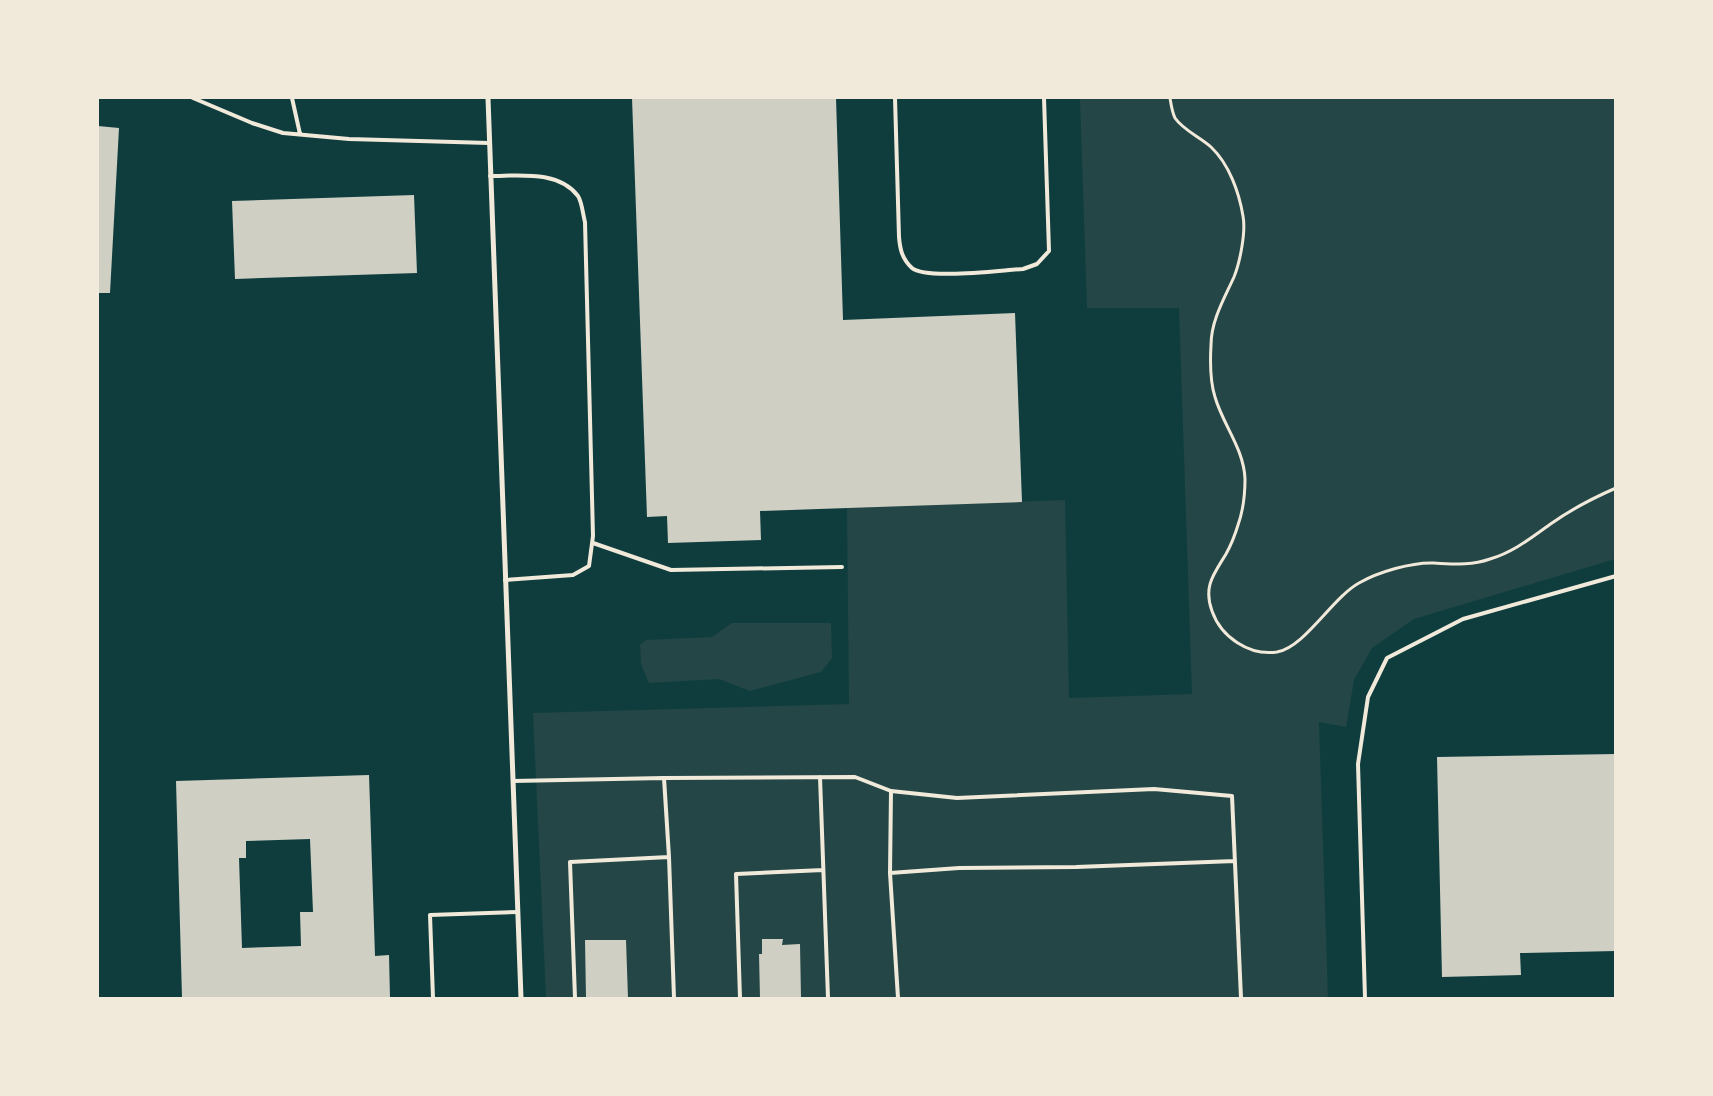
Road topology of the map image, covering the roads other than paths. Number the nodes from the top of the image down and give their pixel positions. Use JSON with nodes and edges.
{"nodes":[{"id":1,"x":193,"y":98,"type":"edge"},
{"id":2,"x":292,"y":98,"type":"edge"},
{"id":3,"x":488,"y":98,"type":"edge"},
{"id":4,"x":894,"y":98,"type":"edge"},
{"id":5,"x":1044,"y":98,"type":"edge"},
{"id":6,"x":300,"y":134,"type":"junction"},
{"id":7,"x":489,"y":143,"type":"junction"},
{"id":8,"x":490,"y":176,"type":"junction"},
{"id":9,"x":592,"y":543,"type":"junction"},
{"id":10,"x":842,"y":567,"type":"dead end"},
{"id":11,"x":1616,"y":576,"type":"edge"},
{"id":12,"x":505,"y":580,"type":"junction"},
{"id":13,"x":820,"y":777,"type":"junction"},
{"id":14,"x":664,"y":778,"type":"junction"},
{"id":15,"x":513,"y":781,"type":"junction"},
{"id":16,"x":890,"y":791,"type":"junction"},
{"id":17,"x":669,"y":857,"type":"junction"},
{"id":18,"x":1235,"y":862,"type":"junction"},
{"id":19,"x":824,"y":870,"type":"junction"},
{"id":20,"x":890,"y":873,"type":"junction"},
{"id":21,"x":518,"y":912,"type":"junction"},
{"id":22,"x":433,"y":998,"type":"edge"},
{"id":23,"x":521,"y":998,"type":"edge"},
{"id":24,"x":575,"y":998,"type":"edge"},
{"id":25,"x":674,"y":998,"type":"edge"},
{"id":26,"x":740,"y":998,"type":"edge"},
{"id":27,"x":828,"y":998,"type":"edge"},
{"id":28,"x":898,"y":998,"type":"edge"},
{"id":29,"x":1241,"y":998,"type":"edge"},
{"id":30,"x":1365,"y":998,"type":"edge"}],
"edges":[{"from":1,"to":6,"type":"lane"},
{"from":2,"to":6,"type":"lane"},
{"from":3,"to":7,"type":"street"},
{"from":4,"to":5,"type":"lane"},
{"from":6,"to":7,"type":"lane"},
{"from":7,"to":8,"type":"street"},
{"from":8,"to":9,"type":"lane"},
{"from":8,"to":12,"type":"street"},
{"from":9,"to":10,"type":"lane"},
{"from":9,"to":12,"type":"lane"},
{"from":11,"to":30,"type":"lane"},
{"from":12,"to":15,"type":"street"},
{"from":13,"to":14,"type":"lane"},
{"from":13,"to":16,"type":"lane"},
{"from":13,"to":19,"type":"lane"},
{"from":14,"to":15,"type":"lane"},
{"from":14,"to":17,"type":"lane"},
{"from":15,"to":21,"type":"street"},
{"from":16,"to":18,"type":"lane"},
{"from":16,"to":20,"type":"lane"},
{"from":17,"to":24,"type":"lane"},
{"from":17,"to":25,"type":"lane"},
{"from":18,"to":20,"type":"lane"},
{"from":18,"to":29,"type":"lane"},
{"from":19,"to":26,"type":"lane"},
{"from":19,"to":27,"type":"lane"},
{"from":20,"to":28,"type":"lane"},
{"from":21,"to":22,"type":"lane"},
{"from":21,"to":23,"type":"street"}]}
